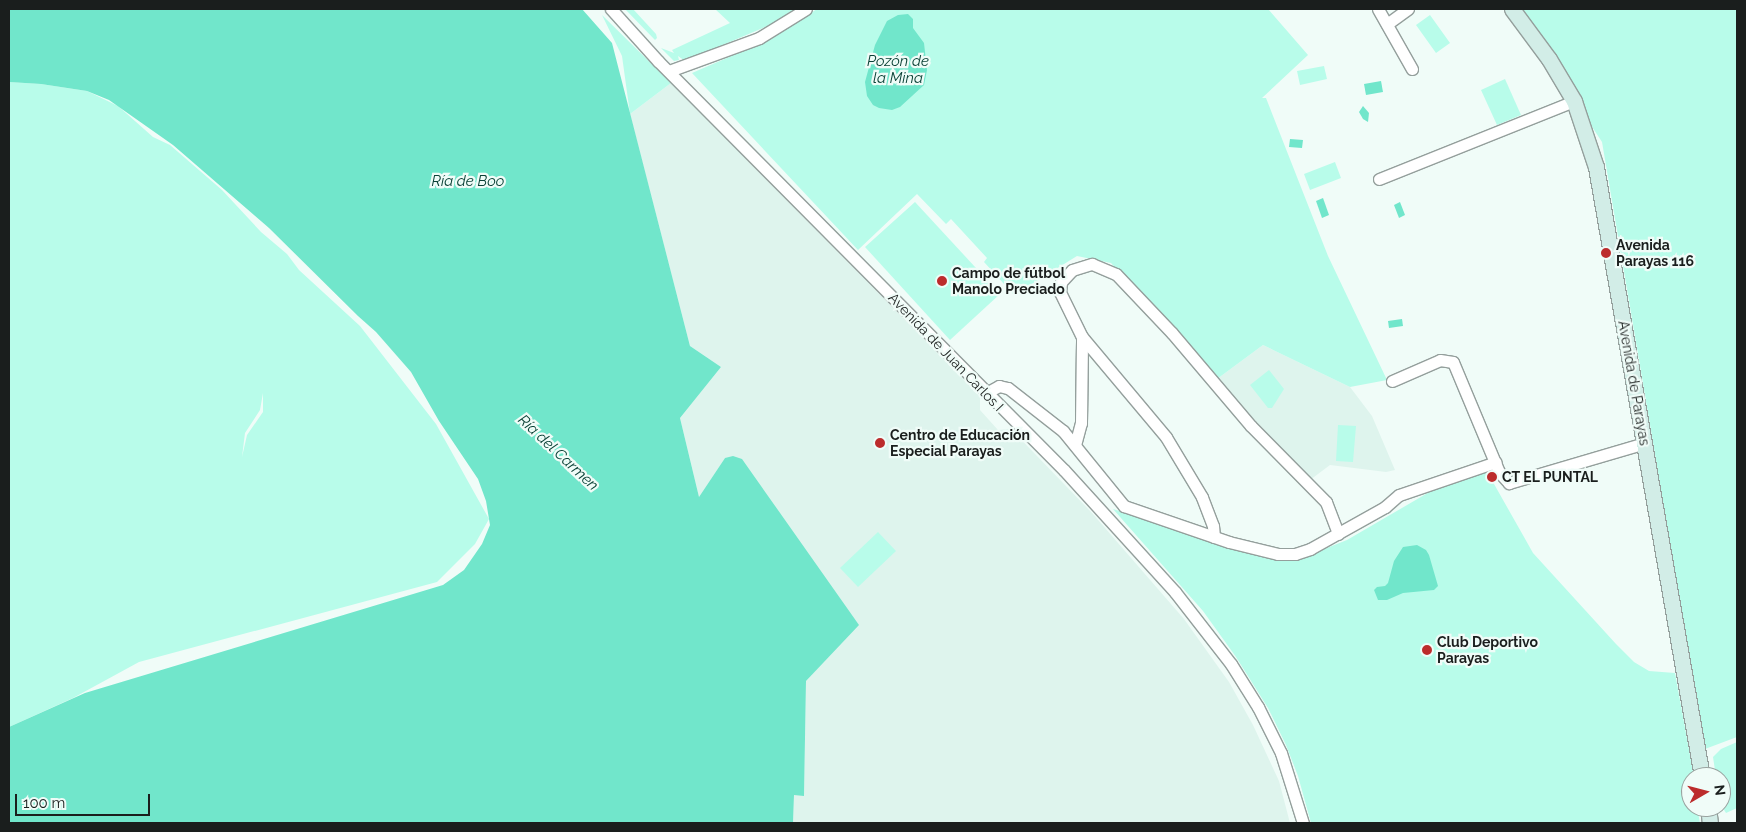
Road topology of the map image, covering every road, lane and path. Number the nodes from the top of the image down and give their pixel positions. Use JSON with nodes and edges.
{"nodes":[{"id":1,"x":611,"y":9,"type":"edge"},
{"id":2,"x":806,"y":9,"type":"edge"},
{"id":3,"x":1378,"y":9,"type":"edge"},
{"id":4,"x":1408,"y":9,"type":"edge"},
{"id":5,"x":1512,"y":9,"type":"edge"},
{"id":6,"x":1387,"y":24,"type":"junction"},
{"id":7,"x":1412,"y":69,"type":"dead end"},
{"id":8,"x":669,"y":71,"type":"junction"},
{"id":9,"x":1574,"y":101,"type":"junction"},
{"id":10,"x":1379,"y":179,"type":"dead end"},
{"id":11,"x":1082,"y":337,"type":"junction"},
{"id":12,"x":1392,"y":381,"type":"dead end"},
{"id":13,"x":986,"y":393,"type":"junction"},
{"id":14,"x":1645,"y":443,"type":"junction"},
{"id":15,"x":1075,"y":444,"type":"junction"},
{"id":16,"x":1496,"y":462,"type":"junction"},
{"id":17,"x":1338,"y":534,"type":"junction"},
{"id":18,"x":1214,"y":537,"type":"junction"},
{"id":19,"x":1700,"y":767,"type":"edge"},
{"id":20,"x":1303,"y":823,"type":"edge"}],
"edges":[{"from":1,"to":8,"type":"street","name":"Avenida de Juan Carlos I"},
{"from":2,"to":8,"type":"street"},
{"from":3,"to":6,"type":"street"},
{"from":4,"to":6,"type":"street"},
{"from":5,"to":9,"type":"street","name":"Avenida de Parayas"},
{"from":6,"to":7,"type":"street"},
{"from":8,"to":13,"type":"street","name":"Avenida de Juan Carlos I"},
{"from":9,"to":10,"type":"street"},
{"from":9,"to":14,"type":"street","name":"Avenida de Parayas"},
{"from":11,"to":15,"type":"street"},
{"from":11,"to":17,"type":"street"},
{"from":11,"to":18,"type":"street"},
{"from":12,"to":16,"type":"street"},
{"from":13,"to":15,"type":"street"},
{"from":13,"to":20,"type":"street","name":"Avenida de Juan Carlos I"},
{"from":14,"to":16,"type":"street"},
{"from":14,"to":19,"type":"street","name":"Avenida de Parayas"},
{"from":15,"to":18,"type":"street"},
{"from":16,"to":17,"type":"street"},
{"from":17,"to":18,"type":"street"}]}
